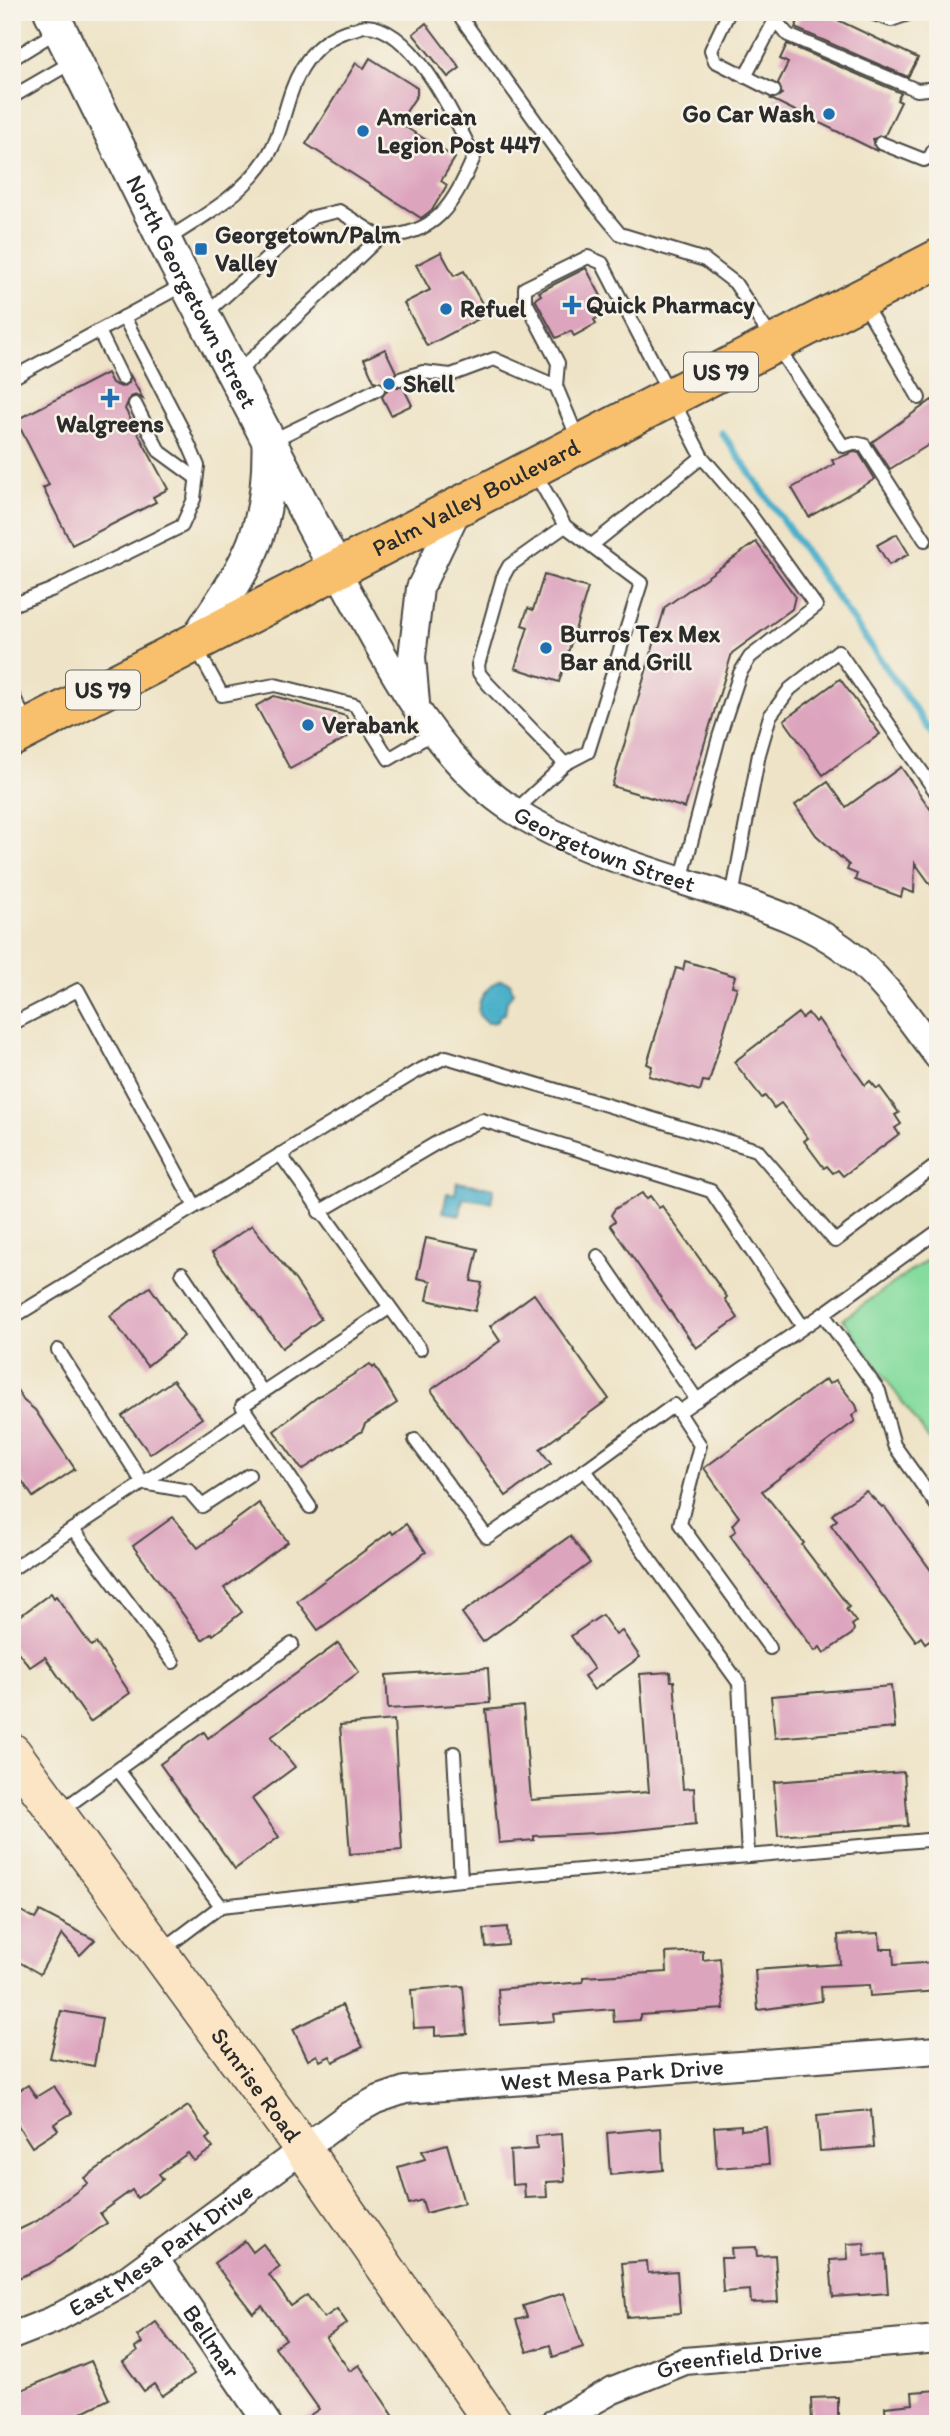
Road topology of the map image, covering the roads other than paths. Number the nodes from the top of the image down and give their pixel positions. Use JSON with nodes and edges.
{"nodes":[{"id":1,"x":457,"y":12,"type":"edge"},
{"id":2,"x":729,"y":12,"type":"edge"},
{"id":3,"x":867,"y":12,"type":"edge"},
{"id":4,"x":914,"y":12,"type":"edge"},
{"id":5,"x":772,"y":16,"type":"edge"},
{"id":6,"x":55,"y":21,"type":"edge"},
{"id":7,"x":12,"y":59,"type":"edge"},
{"id":8,"x":74,"y":61,"type":"junction"},
{"id":9,"x":745,"y":77,"type":"junction"},
{"id":10,"x":938,"y":88,"type":"edge"},
{"id":11,"x":775,"y":91,"type":"dead end"},
{"id":12,"x":12,"y":97,"type":"edge"},
{"id":13,"x":938,"y":142,"type":"edge"},
{"id":14,"x":881,"y":143,"type":"dead end"},
{"id":15,"x":380,"y":237,"type":"junction"},
{"id":16,"x":164,"y":241,"type":"junction"},
{"id":17,"x":938,"y":259,"type":"edge"},
{"id":18,"x":186,"y":284,"type":"junction"},
{"id":19,"x":861,"y":299,"type":"junction"},
{"id":20,"x":202,"y":316,"type":"junction"},
{"id":21,"x":124,"y":317,"type":"junction"},
{"id":22,"x":99,"y":331,"type":"junction"},
{"id":23,"x":774,"y":345,"type":"junction"},
{"id":24,"x":234,"y":376,"type":"junction"},
{"id":25,"x":12,"y":378,"type":"edge"},
{"id":26,"x":122,"y":378,"type":"dead end"},
{"id":27,"x":400,"y":379,"type":"dead end"},
{"id":28,"x":556,"y":386,"type":"junction"},
{"id":29,"x":378,"y":389,"type":"dead end"},
{"id":30,"x":673,"y":396,"type":"junction"},
{"id":31,"x":919,"y":398,"type":"dead end"},
{"id":32,"x":135,"y":404,"type":"dead end"},
{"id":33,"x":269,"y":442,"type":"junction"},
{"id":34,"x":580,"y":443,"type":"junction"},
{"id":35,"x":702,"y":457,"type":"junction"},
{"id":36,"x":533,"y":468,"type":"junction"},
{"id":37,"x":196,"y":478,"type":"junction"},
{"id":38,"x":460,"y":505,"type":"junction"},
{"id":39,"x":565,"y":526,"type":"junction"},
{"id":40,"x":925,"y":540,"type":"dead end"},
{"id":41,"x":592,"y":545,"type":"junction"},
{"id":42,"x":336,"y":569,"type":"junction"},
{"id":43,"x":12,"y":605,"type":"edge"},
{"id":44,"x":194,"y":644,"type":"junction"},
{"id":45,"x":12,"y":694,"type":"edge"},
{"id":46,"x":416,"y":712,"type":"junction"},
{"id":47,"x":21,"y":732,"type":"edge"},
{"id":48,"x":433,"y":733,"type":"junction"},
{"id":49,"x":565,"y":764,"type":"junction"},
{"id":50,"x":938,"y":795,"type":"edge"},
{"id":51,"x":514,"y":811,"type":"junction"},
{"id":52,"x":681,"y":881,"type":"junction"},
{"id":53,"x":732,"y":897,"type":"junction"},
{"id":54,"x":12,"y":1024,"type":"edge"},
{"id":55,"x":938,"y":1057,"type":"edge"},
{"id":56,"x":280,"y":1154,"type":"junction"},
{"id":57,"x":938,"y":1164,"type":"edge"},
{"id":58,"x":195,"y":1206,"type":"junction"},
{"id":59,"x":319,"y":1212,"type":"junction"},
{"id":60,"x":938,"y":1231,"type":"edge"},
{"id":61,"x":598,"y":1256,"type":"dead end"},
{"id":62,"x":182,"y":1273,"type":"dead end"},
{"id":63,"x":389,"y":1308,"type":"junction"},
{"id":64,"x":823,"y":1314,"type":"junction"},
{"id":65,"x":12,"y":1318,"type":"edge"},
{"id":66,"x":803,"y":1327,"type":"junction"},
{"id":67,"x":420,"y":1349,"type":"dead end"},
{"id":68,"x":58,"y":1350,"type":"dead end"},
{"id":69,"x":262,"y":1391,"type":"junction"},
{"id":70,"x":696,"y":1400,"type":"junction"},
{"id":71,"x":679,"y":1412,"type":"junction"},
{"id":72,"x":246,"y":1413,"type":"junction"},
{"id":73,"x":415,"y":1440,"type":"dead end"},
{"id":74,"x":585,"y":1470,"type":"junction"},
{"id":75,"x":249,"y":1475,"type":"dead end"},
{"id":76,"x":143,"y":1483,"type":"junction"},
{"id":77,"x":310,"y":1507,"type":"dead end"},
{"id":78,"x":938,"y":1507,"type":"edge"},
{"id":79,"x":73,"y":1529,"type":"junction"},
{"id":80,"x":12,"y":1569,"type":"edge"},
{"id":81,"x":292,"y":1644,"type":"dead end"},
{"id":82,"x":770,"y":1648,"type":"dead end"},
{"id":83,"x":173,"y":1662,"type":"dead end"},
{"id":84,"x":12,"y":1752,"type":"edge"},
{"id":85,"x":454,"y":1753,"type":"dead end"},
{"id":86,"x":119,"y":1771,"type":"junction"},
{"id":87,"x":56,"y":1814,"type":"junction"},
{"id":88,"x":938,"y":1839,"type":"edge"},
{"id":89,"x":748,"y":1856,"type":"junction"},
{"id":90,"x":461,"y":1880,"type":"junction"},
{"id":91,"x":221,"y":1906,"type":"junction"},
{"id":92,"x":158,"y":1953,"type":"junction"},
{"id":93,"x":938,"y":2050,"type":"edge"},
{"id":94,"x":303,"y":2149,"type":"junction"},
{"id":95,"x":154,"y":2257,"type":"junction"},
{"id":96,"x":12,"y":2336,"type":"edge"},
{"id":97,"x":938,"y":2339,"type":"edge"},
{"id":98,"x":268,"y":2424,"type":"edge"},
{"id":99,"x":494,"y":2424,"type":"edge"},
{"id":100,"x":552,"y":2424,"type":"edge"}],
"edges":[{"from":1,"to":23,"type":"lane"},
{"from":2,"to":9,"type":"lane"},
{"from":3,"to":4,"type":"lane"},
{"from":5,"to":9,"type":"lane"},
{"from":5,"to":10,"type":"lane"},
{"from":6,"to":7,"type":"lane"},
{"from":6,"to":8,"type":"street","name":"North Georgetown Street"},
{"from":8,"to":12,"type":"lane"},
{"from":8,"to":16,"type":"street","name":"North Georgetown Street"},
{"from":9,"to":11,"type":"lane"},
{"from":13,"to":14,"type":"lane"},
{"from":15,"to":16,"type":"lane"},
{"from":15,"to":20,"type":"lane"},
{"from":15,"to":24,"type":"lane"},
{"from":16,"to":18,"type":"street","name":"North Georgetown Street"},
{"from":17,"to":19,"type":"highway","name":"Palm Valley Boulevard","number":"US 79"},
{"from":18,"to":20,"type":"street","name":"North Georgetown Street"},
{"from":18,"to":21,"type":"lane"},
{"from":19,"to":23,"type":"highway","name":"Palm Valley Boulevard","number":"US 79"},
{"from":19,"to":31,"type":"lane"},
{"from":20,"to":24,"type":"street","name":"North Georgetown Street"},
{"from":21,"to":22,"type":"lane"},
{"from":21,"to":37,"type":"lane"},
{"from":22,"to":25,"type":"lane"},
{"from":22,"to":26,"type":"lane"},
{"from":23,"to":30,"type":"highway","name":"Palm Valley Boulevard","number":"US 79"},
{"from":23,"to":40,"type":"lane"},
{"from":24,"to":33,"type":"street","name":"North Georgetown Street"},
{"from":27,"to":28,"type":"lane"},
{"from":28,"to":30,"type":"lane"},
{"from":28,"to":34,"type":"lane"},
{"from":29,"to":33,"type":"lane"},
{"from":30,"to":34,"type":"highway","name":"Palm Valley Boulevard","number":"US 79"},
{"from":30,"to":35,"type":"lane"},
{"from":32,"to":37,"type":"lane"},
{"from":33,"to":42,"type":"street","name":"North Georgetown Street"},
{"from":33,"to":44,"type":"street"},
{"from":34,"to":36,"type":"highway","name":"Palm Valley Boulevard","number":"US 79"},
{"from":35,"to":41,"type":"lane"},
{"from":35,"to":52,"type":"lane"},
{"from":36,"to":38,"type":"highway","name":"Palm Valley Boulevard","number":"US 79"},
{"from":36,"to":39,"type":"lane"},
{"from":37,"to":43,"type":"lane"},
{"from":38,"to":42,"type":"highway","name":"Palm Valley Boulevard","number":"US 79"},
{"from":38,"to":46,"type":"street"},
{"from":39,"to":41,"type":"lane"},
{"from":39,"to":49,"type":"lane"},
{"from":41,"to":49,"type":"lane"},
{"from":42,"to":44,"type":"highway","name":"Palm Valley Boulevard","number":"US 79"},
{"from":42,"to":46,"type":"street","name":"Georgetown Street"},
{"from":44,"to":47,"type":"highway","name":"Palm Valley Boulevard","number":"US 79"},
{"from":44,"to":48,"type":"lane"},
{"from":45,"to":47,"type":"lane"},
{"from":46,"to":48,"type":"street","name":"Georgetown Street"},
{"from":48,"to":51,"type":"street","name":"Georgetown Street"},
{"from":49,"to":51,"type":"lane"},
{"from":50,"to":53,"type":"lane"},
{"from":51,"to":52,"type":"street","name":"Georgetown Street"},
{"from":52,"to":53,"type":"street","name":"Georgetown Street"},
{"from":53,"to":55,"type":"street","name":"Georgetown Street"},
{"from":54,"to":58,"type":"lane"},
{"from":56,"to":57,"type":"lane"},
{"from":56,"to":58,"type":"lane"},
{"from":56,"to":59,"type":"lane"},
{"from":58,"to":65,"type":"lane"},
{"from":59,"to":63,"type":"lane"},
{"from":59,"to":66,"type":"lane"},
{"from":60,"to":64,"type":"lane"},
{"from":61,"to":70,"type":"lane"},
{"from":62,"to":69,"type":"lane"},
{"from":63,"to":67,"type":"lane"},
{"from":63,"to":69,"type":"lane"},
{"from":64,"to":66,"type":"lane"},
{"from":64,"to":78,"type":"lane"},
{"from":66,"to":70,"type":"lane"},
{"from":68,"to":76,"type":"lane"},
{"from":69,"to":72,"type":"lane"},
{"from":70,"to":71,"type":"lane"},
{"from":71,"to":74,"type":"lane"},
{"from":71,"to":82,"type":"lane"},
{"from":72,"to":76,"type":"lane"},
{"from":72,"to":77,"type":"lane"},
{"from":73,"to":74,"type":"lane"},
{"from":74,"to":89,"type":"lane"},
{"from":75,"to":76,"type":"lane"},
{"from":76,"to":79,"type":"lane"},
{"from":79,"to":80,"type":"lane"},
{"from":79,"to":83,"type":"lane"},
{"from":81,"to":86,"type":"lane"},
{"from":84,"to":87,"type":"main road","name":"Sunrise Road"},
{"from":85,"to":90,"type":"lane"},
{"from":86,"to":87,"type":"lane"},
{"from":86,"to":91,"type":"lane"},
{"from":87,"to":92,"type":"main road","name":"Sunrise Road"},
{"from":88,"to":89,"type":"lane"},
{"from":89,"to":90,"type":"lane"},
{"from":90,"to":91,"type":"lane"},
{"from":91,"to":92,"type":"lane"},
{"from":92,"to":94,"type":"main road","name":"Sunrise Road"},
{"from":93,"to":94,"type":"street","name":"West Mesa Park Drive"},
{"from":94,"to":95,"type":"street","name":"East Mesa Park Drive"},
{"from":94,"to":99,"type":"main road","name":"Sunrise Road"},
{"from":95,"to":96,"type":"street","name":"East Mesa Park Drive"},
{"from":95,"to":98,"type":"street","name":"Bellmar"},
{"from":97,"to":100,"type":"street","name":"Greenfield Drive"}]}
